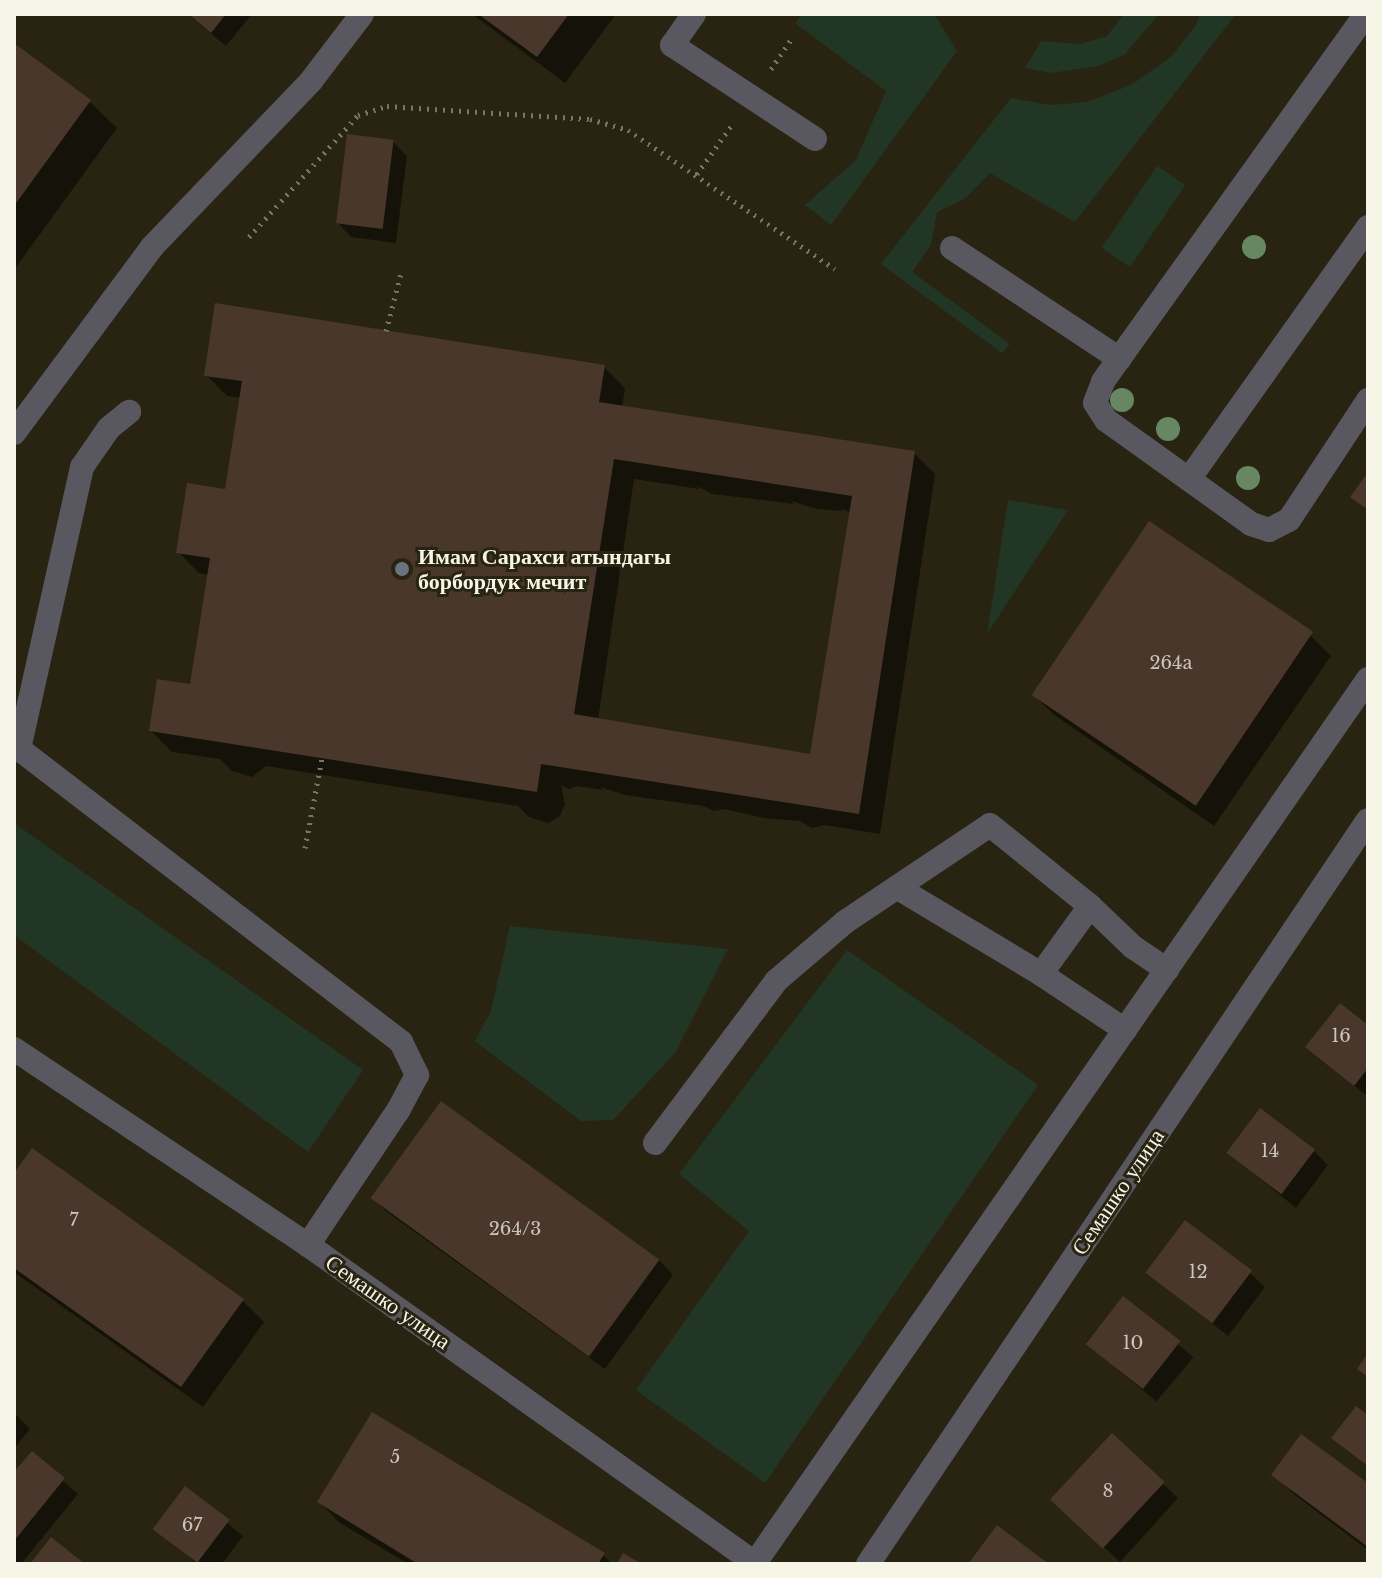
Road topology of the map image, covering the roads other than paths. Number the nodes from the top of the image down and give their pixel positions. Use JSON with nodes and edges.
{"nodes":[{"id":1,"x":362,"y":14,"type":"edge"},
{"id":2,"x":694,"y":14,"type":"edge"},
{"id":3,"x":1366,"y":14,"type":"edge"},
{"id":4,"x":815,"y":139,"type":"dead end"},
{"id":5,"x":1368,"y":227,"type":"edge"},
{"id":6,"x":952,"y":248,"type":"dead end"},
{"id":7,"x":1120,"y":359,"type":"junction"},
{"id":8,"x":1368,"y":400,"type":"edge"},
{"id":9,"x":129,"y":412,"type":"dead end"},
{"id":10,"x":14,"y":433,"type":"edge"},
{"id":11,"x":1189,"y":479,"type":"junction"},
{"id":12,"x":1368,"y":679,"type":"edge"},
{"id":13,"x":17,"y":747,"type":"edge"},
{"id":14,"x":1368,"y":820,"type":"edge"},
{"id":15,"x":898,"y":888,"type":"junction"},
{"id":16,"x":1090,"y":906,"type":"junction"},
{"id":17,"x":1167,"y":970,"type":"junction"},
{"id":18,"x":1041,"y":974,"type":"junction"},
{"id":19,"x":1125,"y":1030,"type":"junction"},
{"id":20,"x":14,"y":1049,"type":"edge"},
{"id":21,"x":655,"y":1143,"type":"dead end"},
{"id":22,"x":308,"y":1245,"type":"junction"},
{"id":23,"x":756,"y":1564,"type":"edge"},
{"id":24,"x":868,"y":1564,"type":"edge"}],
"edges":[{"from":1,"to":10,"type":"street"},
{"from":2,"to":4,"type":"street"},
{"from":3,"to":7,"type":"street"},
{"from":5,"to":11,"type":"street"},
{"from":6,"to":7,"type":"street"},
{"from":7,"to":11,"type":"street"},
{"from":8,"to":11,"type":"street"},
{"from":9,"to":13,"type":"street"},
{"from":12,"to":17,"type":"street"},
{"from":13,"to":22,"type":"street"},
{"from":14,"to":24,"type":"street","name":"Семашко улица"},
{"from":15,"to":16,"type":"street"},
{"from":15,"to":18,"type":"street"},
{"from":15,"to":21,"type":"street"},
{"from":16,"to":17,"type":"street"},
{"from":16,"to":18,"type":"street"},
{"from":17,"to":19,"type":"street"},
{"from":18,"to":19,"type":"street"},
{"from":19,"to":23,"type":"street"},
{"from":20,"to":22,"type":"street","name":"Семашко улица"},
{"from":22,"to":23,"type":"street","name":"Семашко улица"}]}
